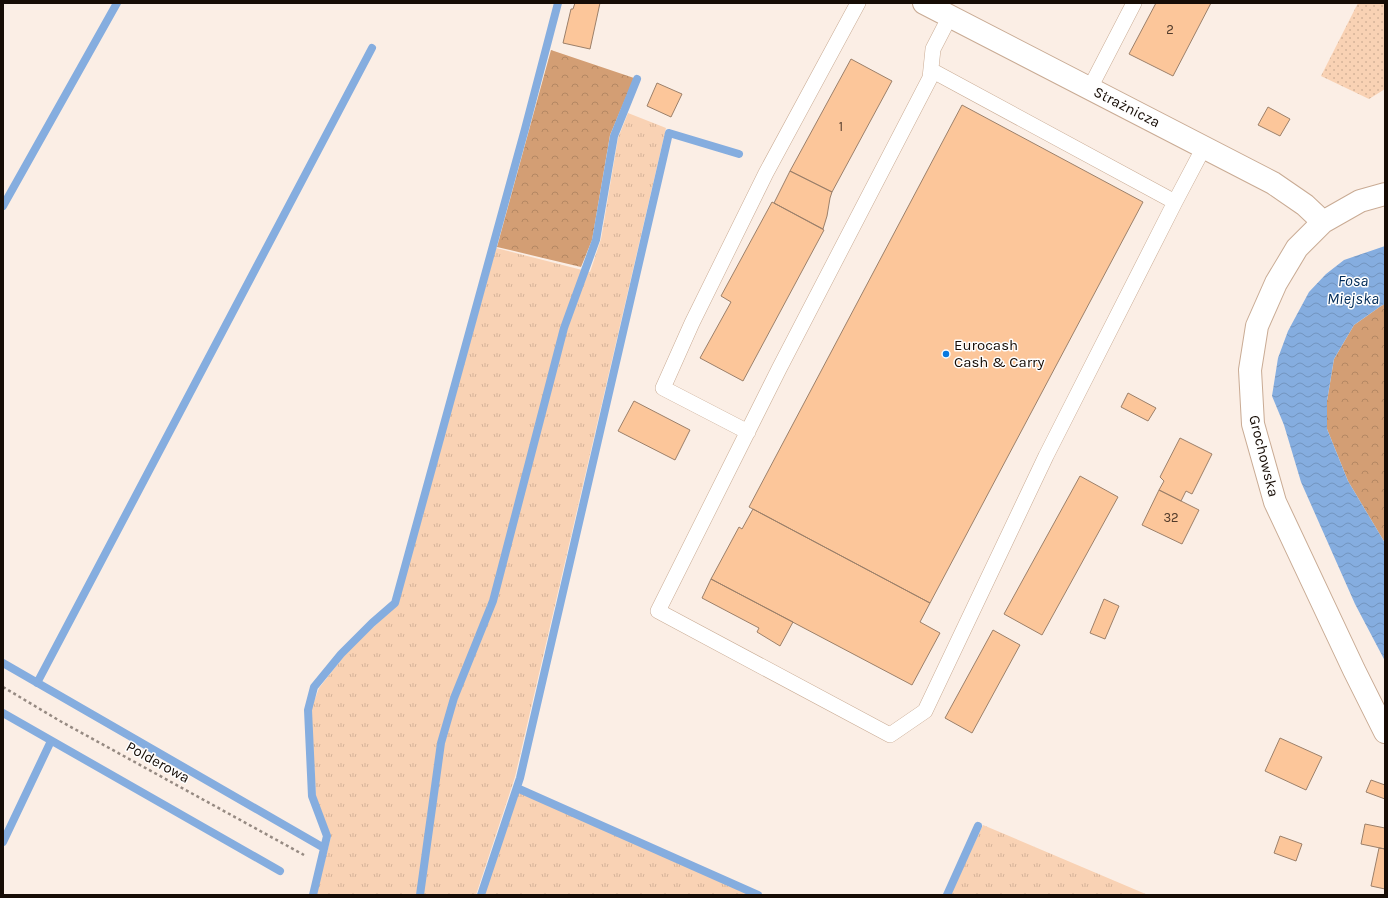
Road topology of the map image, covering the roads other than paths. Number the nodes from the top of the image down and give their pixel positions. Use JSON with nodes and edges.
{"nodes":[{"id":1,"x":858,"y":3,"type":"edge"},
{"id":2,"x":924,"y":3,"type":"edge"},
{"id":3,"x":1134,"y":3,"type":"edge"},
{"id":4,"x":950,"y":16,"type":"junction"},
{"id":5,"x":931,"y":70,"type":"junction"},
{"id":6,"x":1090,"y":88,"type":"junction"},
{"id":7,"x":1204,"y":147,"type":"junction"},
{"id":8,"x":1385,"y":194,"type":"edge"},
{"id":9,"x":1175,"y":202,"type":"junction"},
{"id":10,"x":1323,"y":222,"type":"junction"},
{"id":11,"x":748,"y":432,"type":"junction"},
{"id":12,"x":1385,"y":732,"type":"edge"}],
"edges":[{"from":1,"to":11,"type":"lane"},
{"from":2,"to":4,"type":"street","name":"Strażnicza"},
{"from":3,"to":6,"type":"lane"},
{"from":4,"to":5,"type":"lane"},
{"from":4,"to":6,"type":"street","name":"Strażnicza"},
{"from":5,"to":9,"type":"lane"},
{"from":5,"to":11,"type":"lane"},
{"from":6,"to":7,"type":"street","name":"Strażnicza"},
{"from":7,"to":9,"type":"lane"},
{"from":7,"to":10,"type":"street","name":"Strażnicza"},
{"from":8,"to":10,"type":"street","name":"Grochowska"},
{"from":9,"to":11,"type":"lane"},
{"from":10,"to":12,"type":"street","name":"Grochowska"}]}
